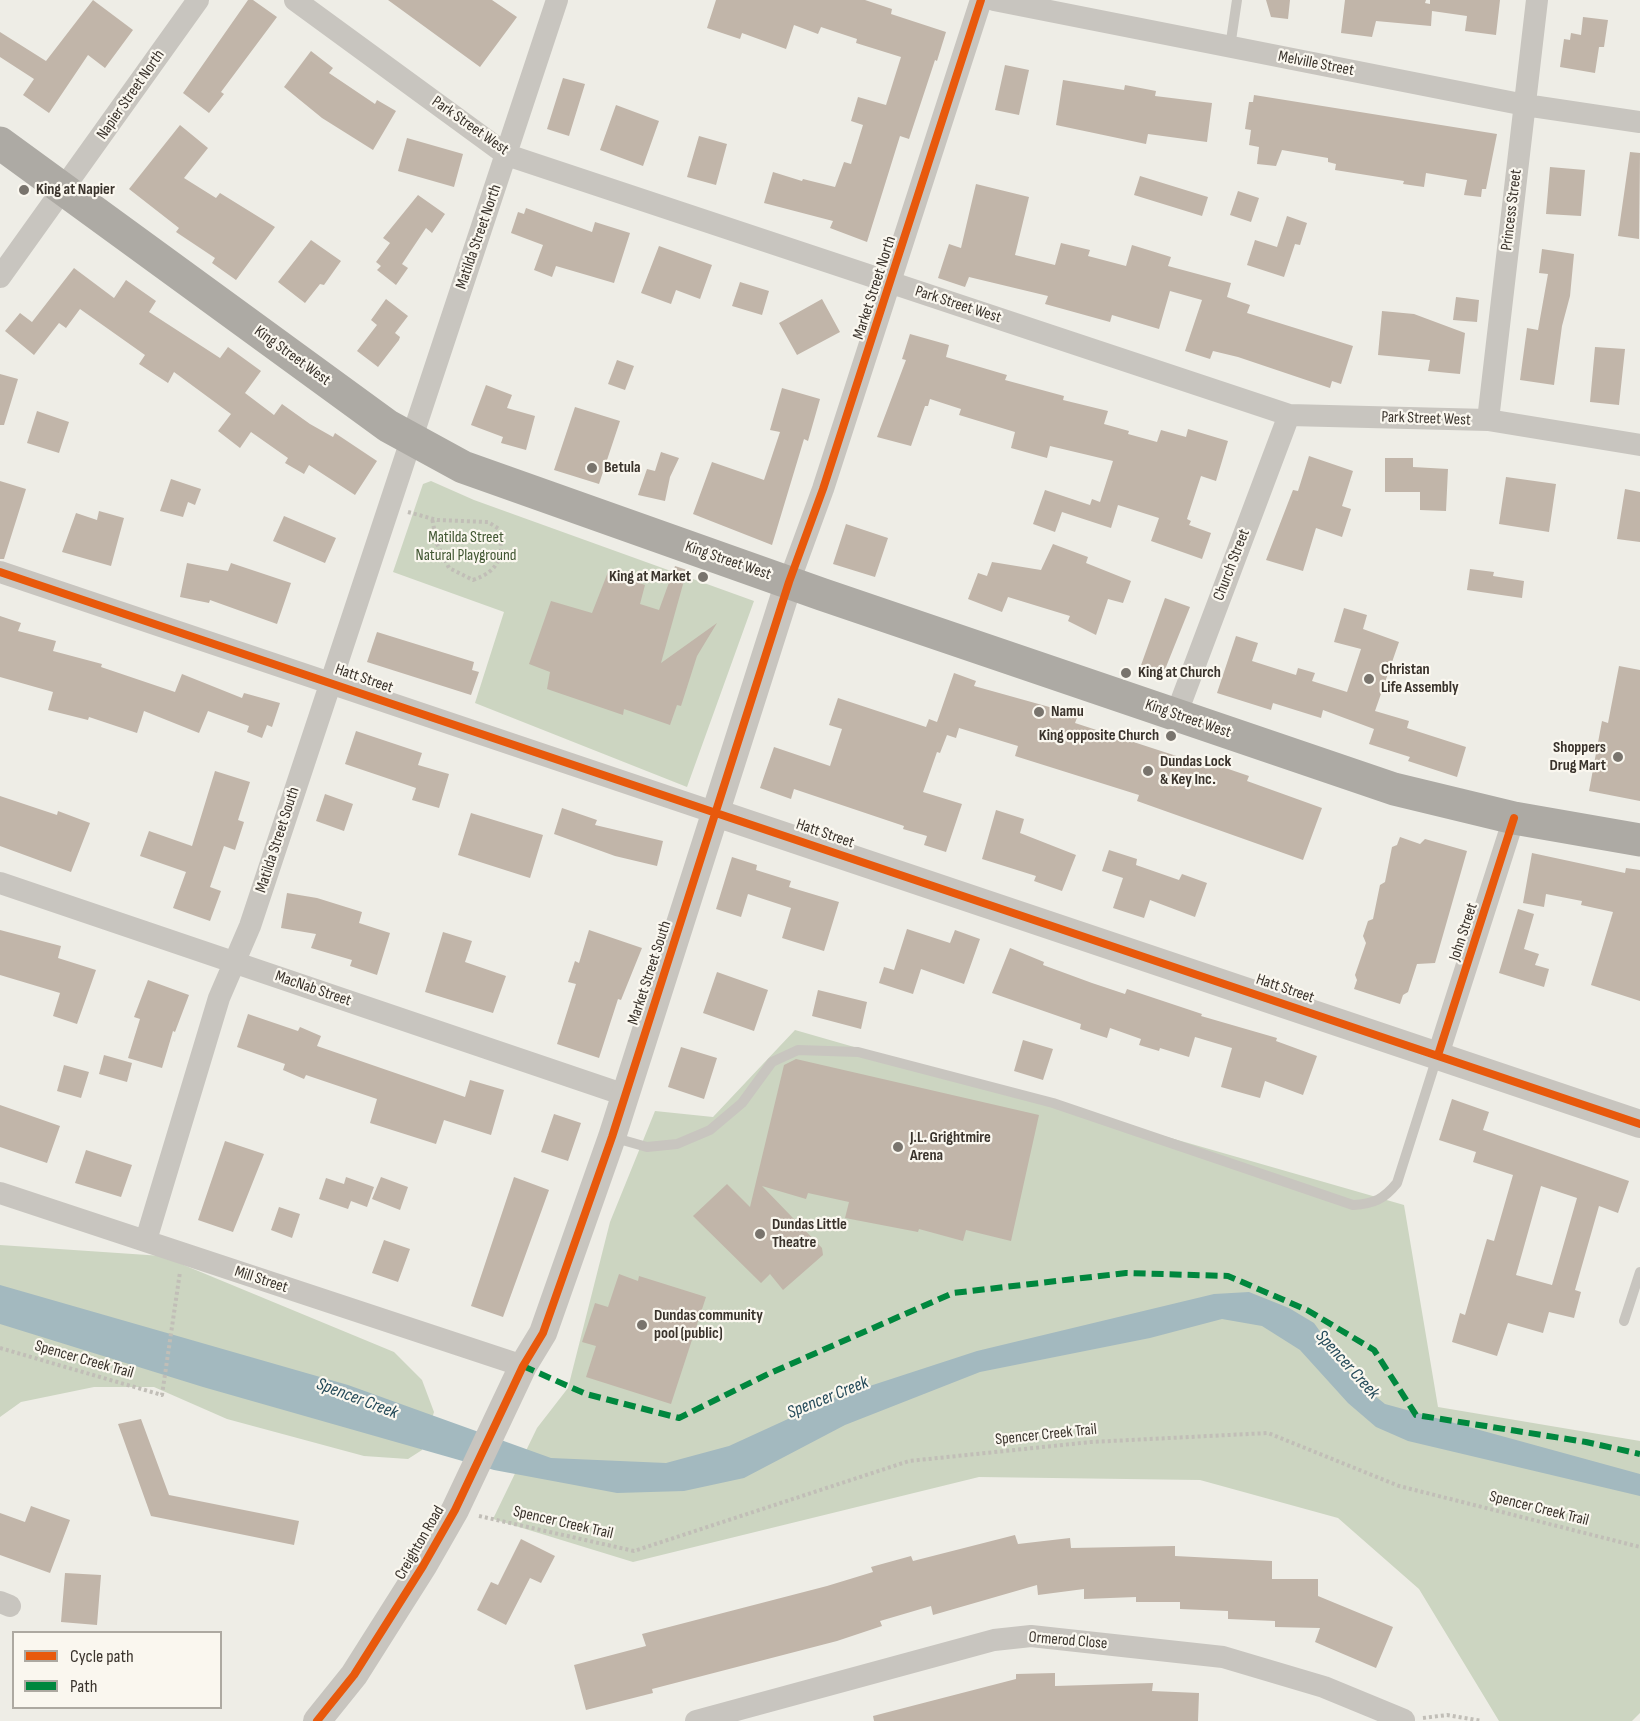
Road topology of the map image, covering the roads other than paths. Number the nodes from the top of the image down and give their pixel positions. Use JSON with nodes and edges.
{"nodes":[{"id":1,"x":198,"y":0,"type":"edge"},
{"id":2,"x":295,"y":0,"type":"edge"},
{"id":3,"x":557,"y":0,"type":"edge"},
{"id":4,"x":981,"y":0,"type":"edge"},
{"id":5,"x":993,"y":0,"type":"edge"},
{"id":6,"x":1237,"y":0,"type":"edge"},
{"id":7,"x":1538,"y":0,"type":"edge"},
{"id":8,"x":1230,"y":47,"type":"junction"},
{"id":9,"x":1525,"y":105,"type":"junction"},
{"id":10,"x":1640,"y":122,"type":"edge"},
{"id":11,"x":0,"y":143,"type":"edge"},
{"id":12,"x":507,"y":155,"type":"junction"},
{"id":13,"x":64,"y":189,"type":"junction"},
{"id":14,"x":0,"y":277,"type":"edge"},
{"id":15,"x":891,"y":282,"type":"junction"},
{"id":16,"x":1288,"y":415,"type":"junction"},
{"id":17,"x":1488,"y":420,"type":"junction"},
{"id":18,"x":410,"y":438,"type":"junction"},
{"id":19,"x":1640,"y":445,"type":"edge"},
{"id":20,"x":0,"y":572,"type":"edge"},
{"id":21,"x":789,"y":582,"type":"junction"},
{"id":22,"x":330,"y":681,"type":"junction"},
{"id":23,"x":1176,"y":715,"type":"junction"},
{"id":24,"x":716,"y":813,"type":"junction"},
{"id":25,"x":1514,"y":818,"type":"junction"},
{"id":26,"x":1640,"y":840,"type":"edge"},
{"id":27,"x":0,"y":883,"type":"edge"},
{"id":28,"x":234,"y":962,"type":"junction"},
{"id":29,"x":1438,"y":1055,"type":"junction"},
{"id":30,"x":625,"y":1095,"type":"junction"},
{"id":31,"x":1640,"y":1124,"type":"edge"},
{"id":32,"x":612,"y":1137,"type":"junction"},
{"id":33,"x":0,"y":1193,"type":"edge"},
{"id":34,"x":146,"y":1240,"type":"junction"},
{"id":35,"x":1640,"y":1272,"type":"edge"},
{"id":36,"x":1624,"y":1322,"type":"dead end"},
{"id":37,"x":523,"y":1366,"type":"junction"},
{"id":38,"x":1404,"y":1720,"type":"edge"},
{"id":39,"x":317,"y":1721,"type":"edge"},
{"id":40,"x":696,"y":1721,"type":"edge"}],
"edges":[{"from":1,"to":13,"type":"street","name":"Napier Street North"},
{"from":2,"to":12,"type":"street","name":"Park Street West"},
{"from":3,"to":12,"type":"street","name":"Matilda Street North"},
{"from":4,"to":15,"type":"street","name":"Market Street North"},
{"from":5,"to":8,"type":"street","name":"Melville Street"},
{"from":6,"to":8,"type":"lane"},
{"from":7,"to":9,"type":"street","name":"Princess Street"},
{"from":8,"to":9,"type":"street","name":"Melville Street"},
{"from":9,"to":10,"type":"street","name":"Melville Street"},
{"from":9,"to":17,"type":"street","name":"Princess Street"},
{"from":11,"to":13,"type":"main road","name":"King Street West"},
{"from":12,"to":15,"type":"street","name":"Park Street West"},
{"from":12,"to":18,"type":"street","name":"Matilda Street North"},
{"from":13,"to":14,"type":"street","name":"Napier Street North"},
{"from":13,"to":18,"type":"main road","name":"King Street West"},
{"from":15,"to":16,"type":"street","name":"Park Street West"},
{"from":15,"to":21,"type":"street","name":"Market Street North"},
{"from":16,"to":17,"type":"street","name":"Park Street West"},
{"from":16,"to":23,"type":"street","name":"Church Street"},
{"from":17,"to":19,"type":"street","name":"Park Street West"},
{"from":18,"to":21,"type":"main road","name":"King Street West"},
{"from":18,"to":22,"type":"street","name":"Matilda Street South"},
{"from":20,"to":22,"type":"street","name":"Hatt Street"},
{"from":21,"to":23,"type":"main road","name":"King Street West"},
{"from":21,"to":24,"type":"street","name":"Market Street South"},
{"from":22,"to":24,"type":"street","name":"Hatt Street"},
{"from":22,"to":28,"type":"street","name":"Matilda Street South"},
{"from":23,"to":25,"type":"main road","name":"King Street West"},
{"from":24,"to":29,"type":"street","name":"Hatt Street"},
{"from":24,"to":30,"type":"street","name":"Market Street South"},
{"from":25,"to":26,"type":"main road","name":"King Street West"},
{"from":25,"to":29,"type":"street","name":"John Street"},
{"from":27,"to":28,"type":"street","name":"MacNab Street"},
{"from":28,"to":30,"type":"street","name":"MacNab Street"},
{"from":28,"to":34,"type":"street","name":"Matilda Street South"},
{"from":29,"to":31,"type":"street","name":"Hatt Street"},
{"from":29,"to":32,"type":"lane"},
{"from":30,"to":32,"type":"street","name":"Market Street South"},
{"from":32,"to":37,"type":"street","name":"Market Street South"},
{"from":33,"to":34,"type":"street","name":"Mill Street"},
{"from":34,"to":37,"type":"street","name":"Mill Street"},
{"from":35,"to":36,"type":"lane"},
{"from":37,"to":39,"type":"street","name":"Creighton Road"},
{"from":38,"to":40,"type":"street","name":"Ormerod Close"}]}
